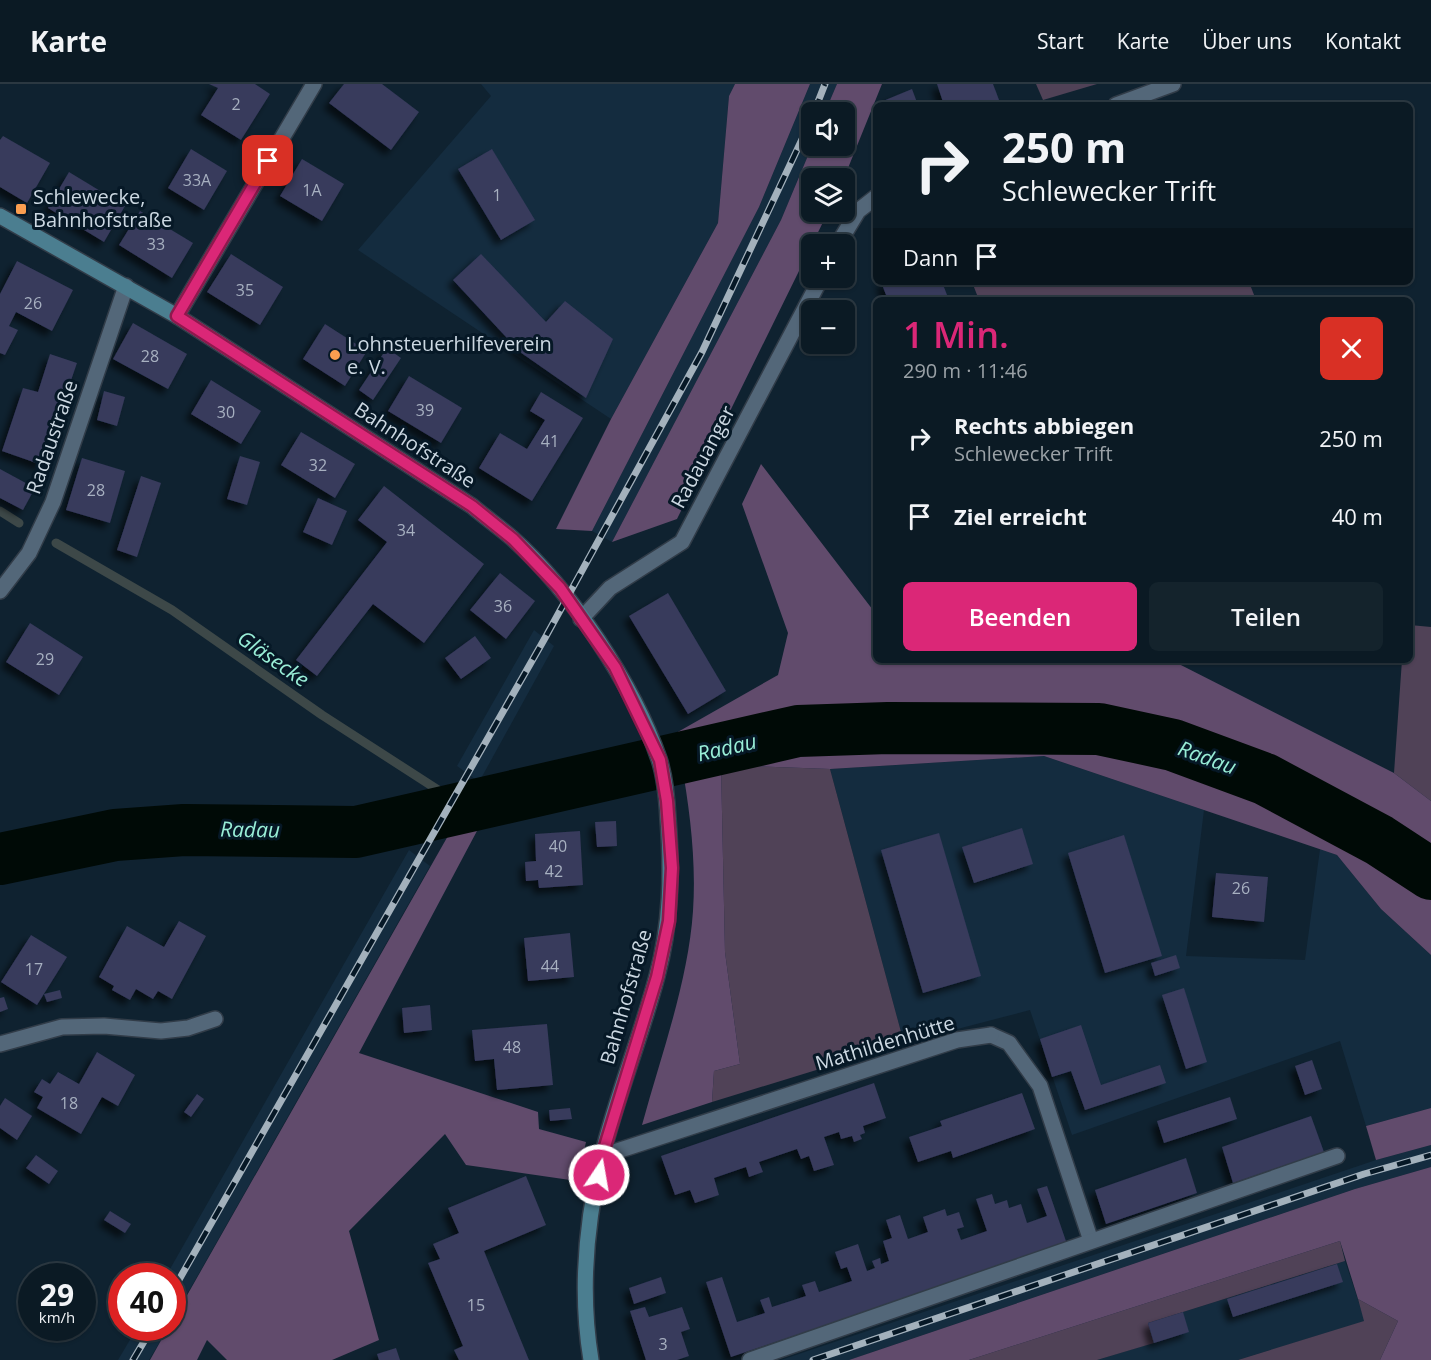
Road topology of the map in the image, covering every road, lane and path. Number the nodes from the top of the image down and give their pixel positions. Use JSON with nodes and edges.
{"nodes":[{"id":1,"x":314,"y":84,"type":"edge"},
{"id":2,"x":1173,"y":84,"type":"edge"},
{"id":3,"x":1124,"y":102,"type":"edge"},
{"id":4,"x":873,"y":199,"type":"edge"},
{"id":5,"x":0,"y":216,"type":"edge"},
{"id":6,"x":844,"y":234,"type":"edge"},
{"id":7,"x":126,"y":286,"type":"junction"},
{"id":8,"x":815,"y":288,"type":"edge"},
{"id":9,"x":177,"y":316,"type":"junction"},
{"id":10,"x":0,"y":591,"type":"edge"},
{"id":11,"x":581,"y":620,"type":"junction"},
{"id":12,"x":215,"y":1019,"type":"dead end"},
{"id":13,"x":0,"y":1044,"type":"edge"},
{"id":14,"x":602,"y":1156,"type":"junction"},
{"id":15,"x":1336,"y":1156,"type":"dead end"},
{"id":16,"x":1091,"y":1241,"type":"junction"},
{"id":17,"x":591,"y":1360,"type":"edge"},
{"id":18,"x":750,"y":1360,"type":"edge"}],
"edges":[{"from":1,"to":9,"type":"street"},
{"from":2,"to":3,"type":"street"},
{"from":4,"to":6,"type":"street"},
{"from":5,"to":7,"type":"street","name":"Bahnhofstraße"},
{"from":7,"to":9,"type":"street","name":"Bahnhofstraße"},
{"from":7,"to":10,"type":"street","name":"Radaustraße"},
{"from":8,"to":11,"type":"street","name":"Radauanger"},
{"from":9,"to":11,"type":"street","name":"Bahnhofstraße"},
{"from":11,"to":14,"type":"street","name":"Bahnhofstraße"},
{"from":12,"to":13,"type":"street"},
{"from":14,"to":16,"type":"street","name":"Mathildenhütte"},
{"from":14,"to":17,"type":"street","name":"Bahnhofstraße"},
{"from":15,"to":16,"type":"street"},
{"from":16,"to":18,"type":"street"}]}
